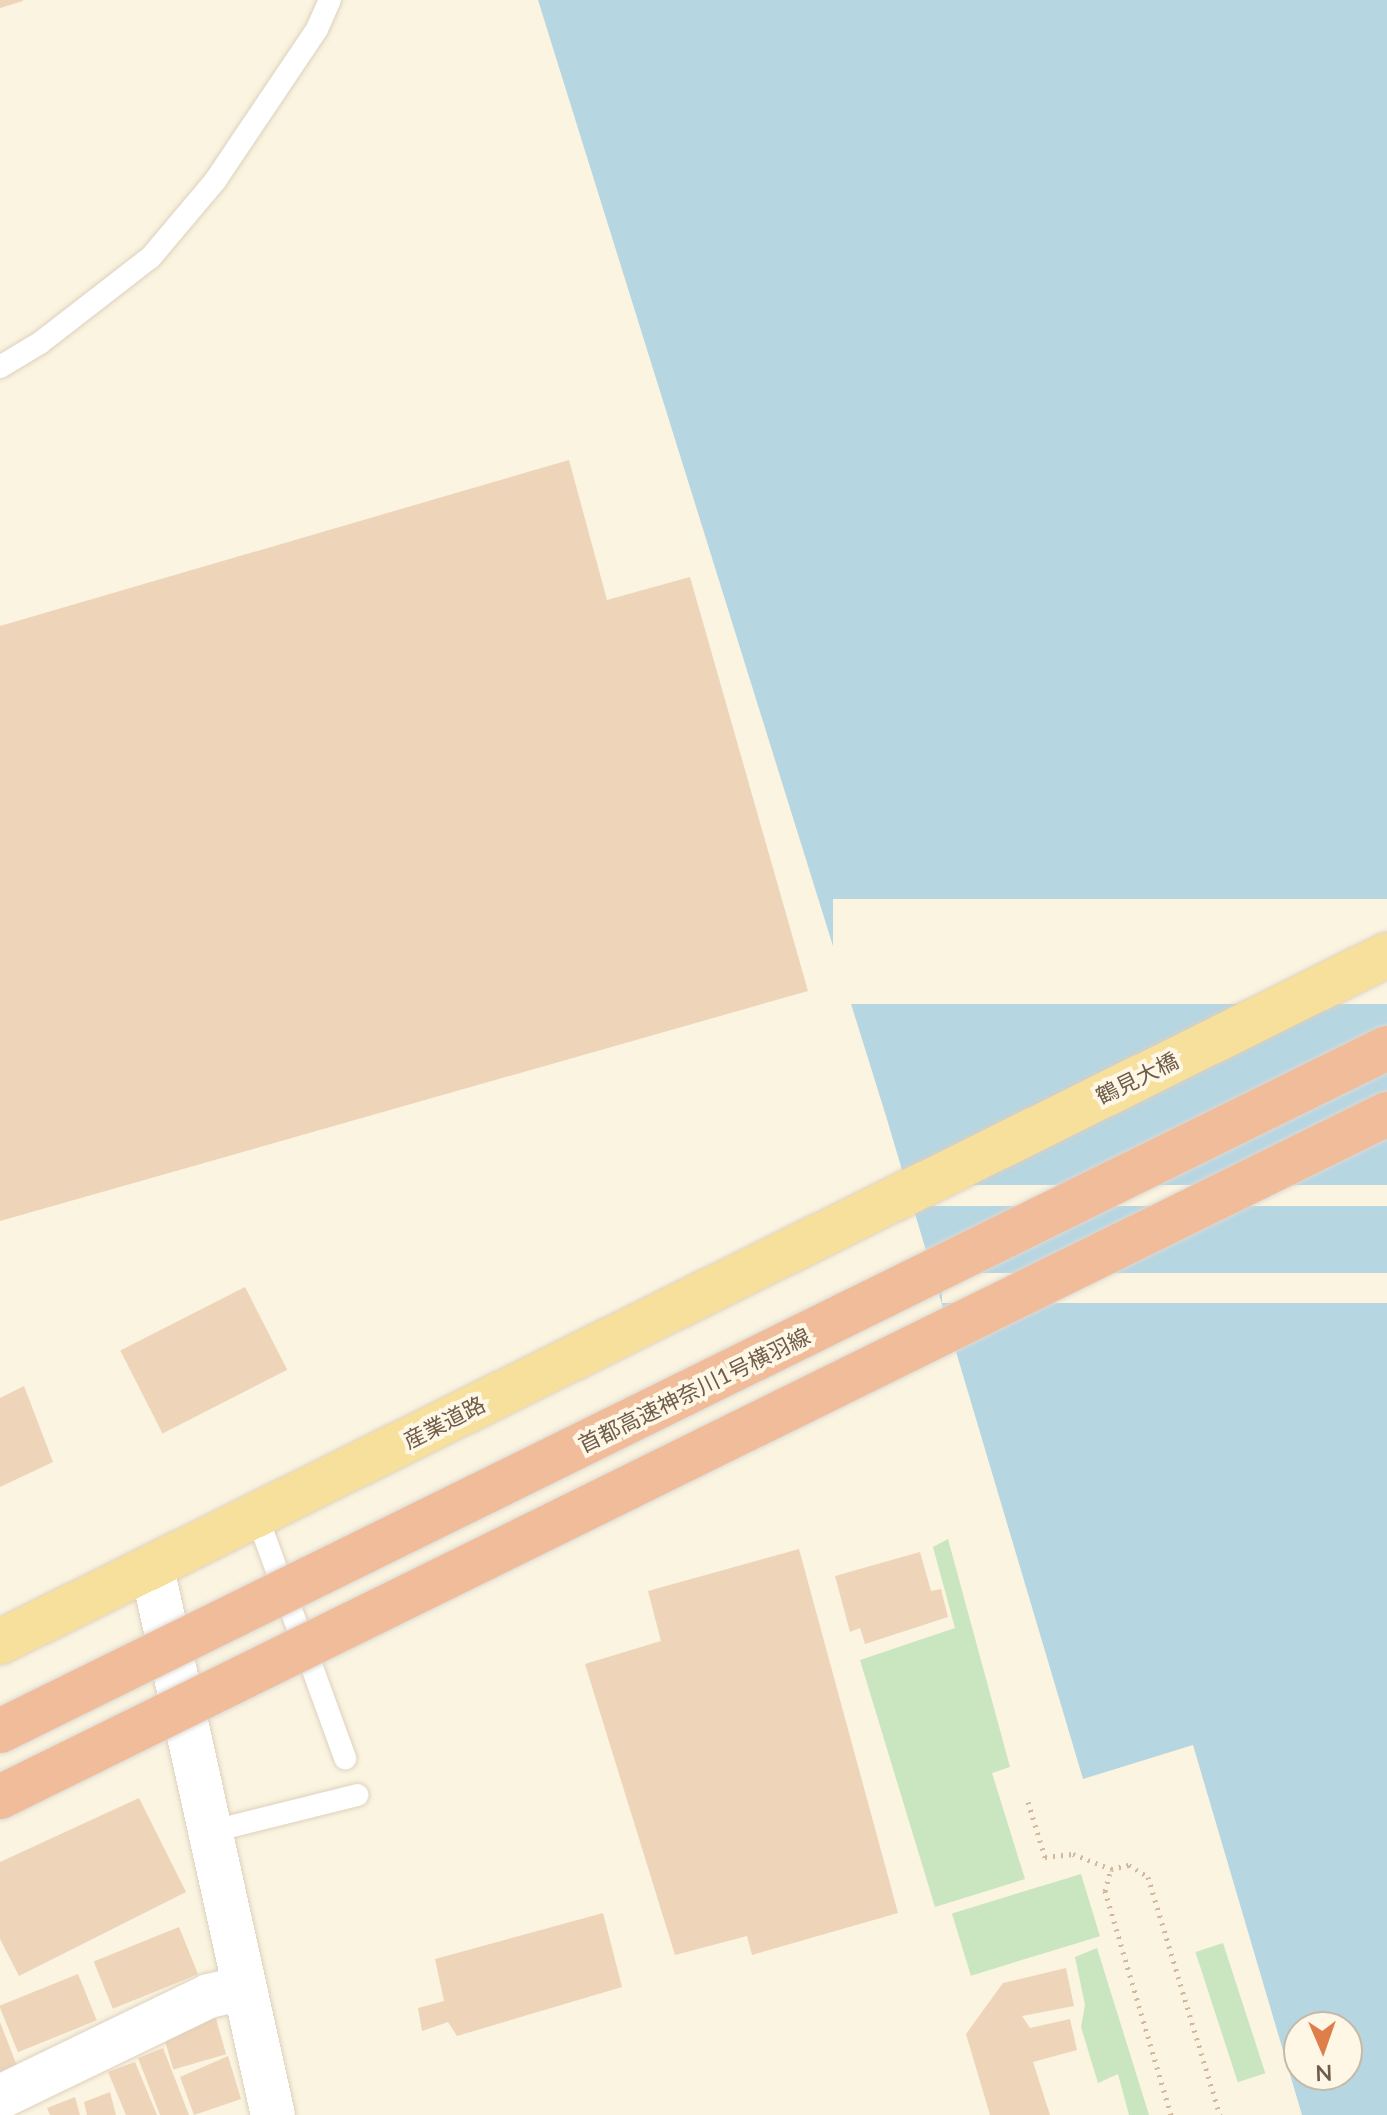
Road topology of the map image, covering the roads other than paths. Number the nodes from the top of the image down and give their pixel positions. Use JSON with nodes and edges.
{"nodes":[{"id":1,"x":330,"y":0,"type":"edge"},
{"id":2,"x":0,"y":367,"type":"edge"},
{"id":3,"x":1387,"y":955,"type":"edge"},
{"id":4,"x":1387,"y":1048,"type":"edge"},
{"id":5,"x":1387,"y":1114,"type":"edge"},
{"id":6,"x":888,"y":1202,"type":"joint"},
{"id":7,"x":257,"y":1516,"type":"junction"},
{"id":8,"x":152,"y":1568,"type":"junction"},
{"id":9,"x":0,"y":1642,"type":"edge"},
{"id":10,"x":0,"y":1731,"type":"edge"},
{"id":11,"x":345,"y":1758,"type":"dead end"},
{"id":12,"x":357,"y":1795,"type":"dead end"},
{"id":13,"x":0,"y":1797,"type":"edge"},
{"id":14,"x":209,"y":1832,"type":"junction"},
{"id":15,"x":243,"y":1988,"type":"junction"},
{"id":16,"x":0,"y":2097,"type":"edge"},
{"id":17,"x":273,"y":2115,"type":"edge"}],
"edges":[{"from":1,"to":2,"type":"lane"},
{"from":3,"to":6,"type":"main road","name":"鶴見大橋"},
{"from":4,"to":10,"type":"highway","name":"首都高速神奈川1号横羽線","bridge":true},
{"from":5,"to":13,"type":"highway","bridge":true},
{"from":6,"to":7,"type":"main road","name":"産業道路"},
{"from":7,"to":8,"type":"main road","name":"産業道路"},
{"from":7,"to":11,"type":"lane"},
{"from":8,"to":9,"type":"main road","name":"産業道路"},
{"from":8,"to":14,"type":"street"},
{"from":12,"to":14,"type":"lane"},
{"from":14,"to":15,"type":"street"},
{"from":15,"to":16,"type":"street"},
{"from":15,"to":17,"type":"street"}]}
